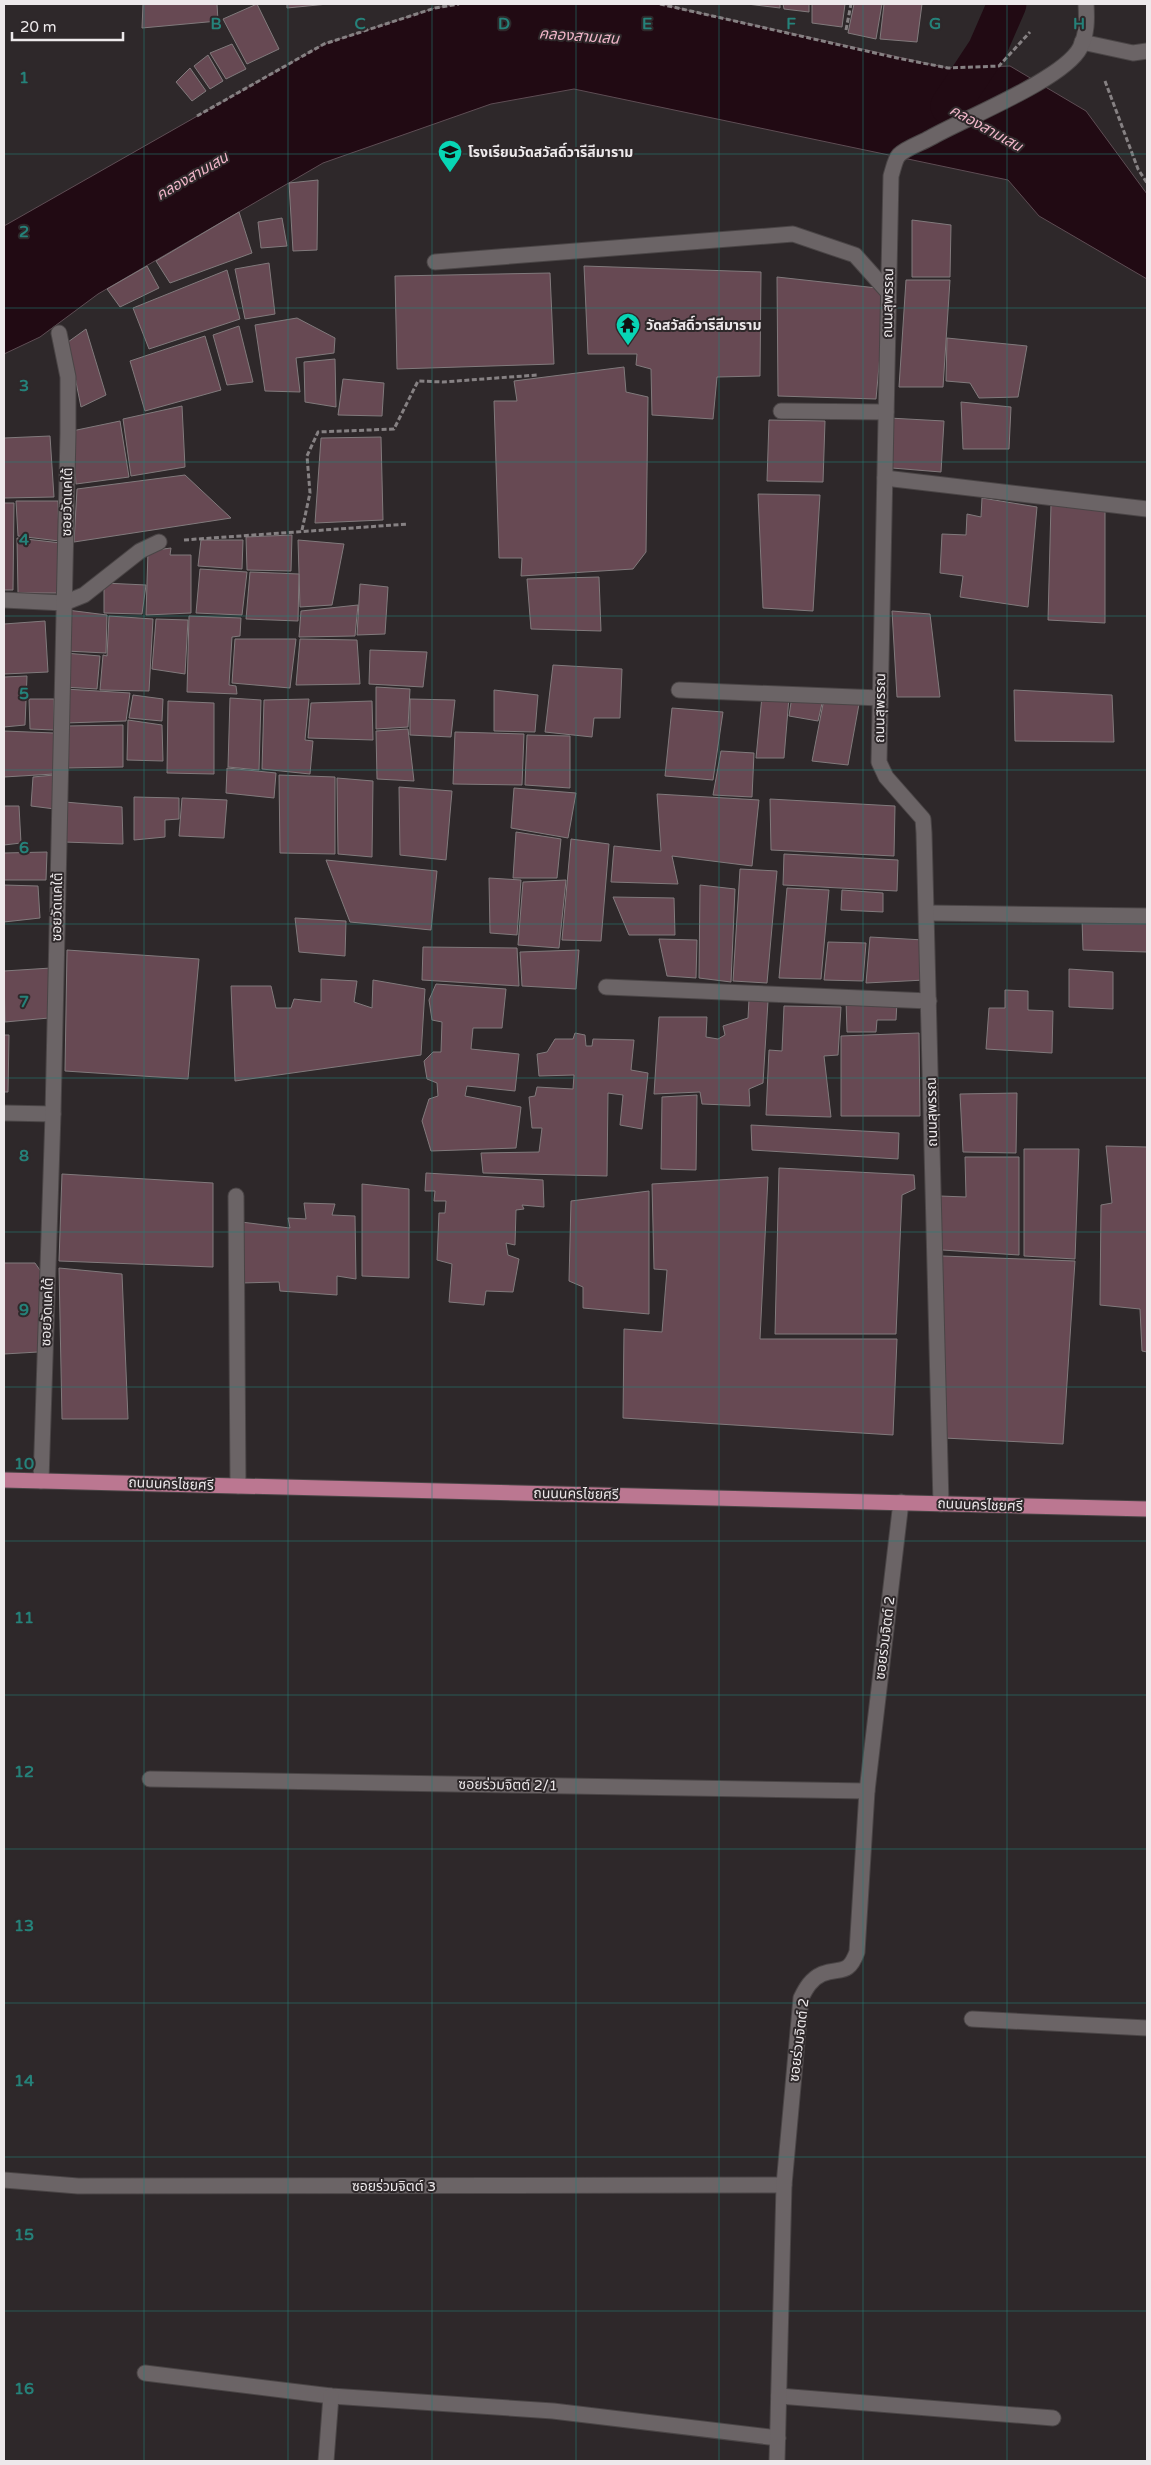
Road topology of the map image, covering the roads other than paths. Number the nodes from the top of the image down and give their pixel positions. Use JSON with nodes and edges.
{"nodes":[{"id":1,"x":1086,"y":4,"type":"edge"},
{"id":2,"x":1082,"y":42,"type":"junction"},
{"id":3,"x":1147,"y":51,"type":"edge"},
{"id":4,"x":435,"y":262,"type":"dead end"},
{"id":5,"x":888,"y":292,"type":"junction"},
{"id":6,"x":59,"y":333,"type":"dead end"},
{"id":7,"x":780,"y":411,"type":"dead end"},
{"id":8,"x":886,"y":412,"type":"junction"},
{"id":9,"x":885,"y":478,"type":"junction"},
{"id":10,"x":1147,"y":509,"type":"edge"},
{"id":11,"x":159,"y":542,"type":"road end"},
{"id":12,"x":4,"y":600,"type":"edge"},
{"id":13,"x":64,"y":602,"type":"junction"},
{"id":14,"x":679,"y":690,"type":"dead end"},
{"id":15,"x":880,"y":698,"type":"junction"},
{"id":16,"x":928,"y":913,"type":"junction"},
{"id":17,"x":1147,"y":916,"type":"edge"},
{"id":18,"x":606,"y":987,"type":"dead end"},
{"id":19,"x":929,"y":1001,"type":"junction"},
{"id":20,"x":4,"y":1113,"type":"edge"},
{"id":21,"x":53,"y":1114,"type":"junction"},
{"id":22,"x":236,"y":1196,"type":"dead end"},
{"id":23,"x":4,"y":1480,"type":"edge"},
{"id":24,"x":41,"y":1481,"type":"junction"},
{"id":25,"x":238,"y":1486,"type":"junction"},
{"id":26,"x":901,"y":1502,"type":"junction"},
{"id":27,"x":941,"y":1504,"type":"junction"},
{"id":28,"x":1147,"y":1509,"type":"edge"},
{"id":29,"x":150,"y":1779,"type":"dead end"},
{"id":30,"x":867,"y":1791,"type":"junction"},
{"id":31,"x":972,"y":2019,"type":"dead end"},
{"id":32,"x":1147,"y":2028,"type":"edge"},
{"id":33,"x":4,"y":2180,"type":"edge"},
{"id":34,"x":784,"y":2185,"type":"junction"},
{"id":35,"x":145,"y":2373,"type":"dead end"},
{"id":36,"x":331,"y":2396,"type":"junction"},
{"id":37,"x":780,"y":2396,"type":"junction"},
{"id":38,"x":1053,"y":2418,"type":"dead end"},
{"id":39,"x":778,"y":2438,"type":"junction"},
{"id":40,"x":326,"y":2461,"type":"edge"},
{"id":41,"x":776,"y":2461,"type":"edge"}],
"edges":[{"from":1,"to":2,"type":"street","name":"ถนนสุพรรณ"},
{"from":2,"to":3,"type":"street"},
{"from":2,"to":5,"type":"street","name":"ถนนสุพรรณ"},
{"from":4,"to":5,"type":"street"},
{"from":5,"to":8,"type":"street","name":"ถนนสุพรรณ"},
{"from":6,"to":13,"type":"street","name":"ซอยวัดแคใต้"},
{"from":7,"to":8,"type":"street"},
{"from":8,"to":9,"type":"street","name":"ถนนสุพรรณ"},
{"from":9,"to":10,"type":"street"},
{"from":9,"to":15,"type":"street","name":"ถนนสุพรรณ"},
{"from":11,"to":13,"type":"street"},
{"from":12,"to":13,"type":"street"},
{"from":13,"to":21,"type":"street","name":"ซอยวัดแคใต้"},
{"from":14,"to":15,"type":"street"},
{"from":15,"to":16,"type":"street","name":"ถนนสุพรรณ"},
{"from":16,"to":17,"type":"street"},
{"from":16,"to":19,"type":"street","name":"ถนนสุพรรณ"},
{"from":18,"to":19,"type":"street"},
{"from":19,"to":27,"type":"street","name":"ถนนสุพรรณ"},
{"from":20,"to":21,"type":"street"},
{"from":21,"to":24,"type":"street","name":"ซอยวัดแคใต้"},
{"from":22,"to":25,"type":"street"},
{"from":23,"to":24,"type":"main road","name":"ถนนนครไชยศรี"},
{"from":24,"to":25,"type":"main road","name":"ถนนนครไชยศรี"},
{"from":25,"to":26,"type":"main road","name":"ถนนนครไชยศรี"},
{"from":26,"to":27,"type":"main road","name":"ถนนนครไชยศรี"},
{"from":26,"to":30,"type":"street","name":"ซอยร่วมจิตต์ 2"},
{"from":27,"to":28,"type":"main road","name":"ถนนนครไชยศรี"},
{"from":29,"to":30,"type":"street","name":"ซอยร่วมจิตต์ 2/1"},
{"from":30,"to":34,"type":"street","name":"ซอยร่วมจิตต์ 2"},
{"from":31,"to":32,"type":"street"},
{"from":33,"to":34,"type":"street","name":"ซอยร่วมจิตต์ 3"},
{"from":34,"to":37,"type":"street","name":"ซอยร่วมจิตต์ 2"},
{"from":35,"to":36,"type":"street"},
{"from":36,"to":39,"type":"street"},
{"from":36,"to":40,"type":"street"},
{"from":37,"to":38,"type":"street"},
{"from":37,"to":39,"type":"street","name":"ซอยร่วมจิตต์ 2"},
{"from":39,"to":41,"type":"street","name":"ซอยร่วมจิตต์ 2"}]}
